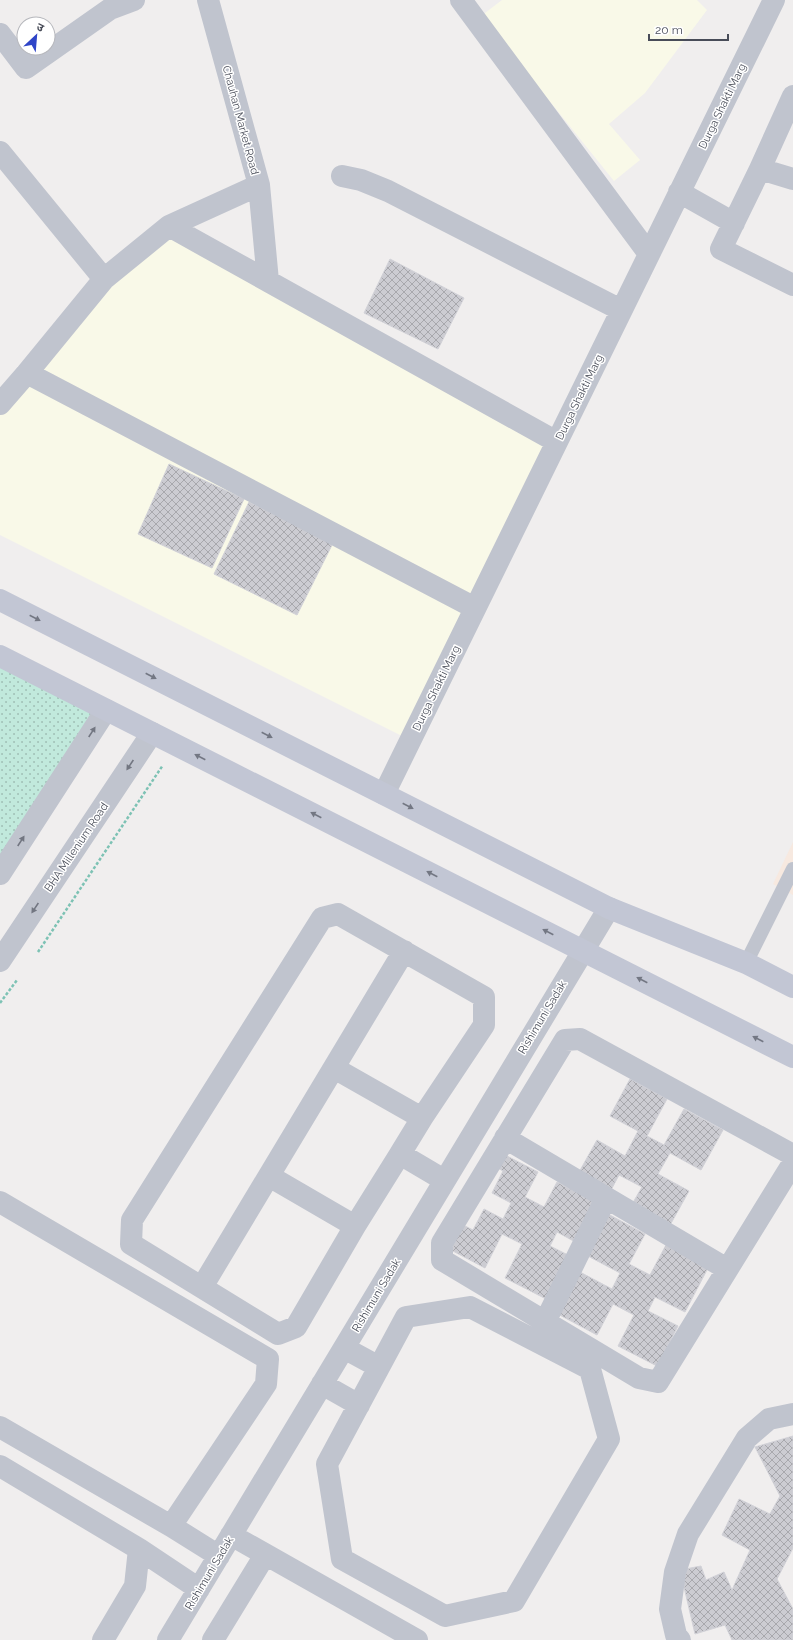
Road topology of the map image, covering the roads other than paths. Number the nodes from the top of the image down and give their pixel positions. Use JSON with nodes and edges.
{"nodes":[{"id":1,"x":134,"y":0,"type":"edge"},
{"id":2,"x":208,"y":0,"type":"edge"},
{"id":3,"x":461,"y":0,"type":"edge"},
{"id":4,"x":774,"y":0,"type":"edge"},
{"id":5,"x":0,"y":34,"type":"edge"},
{"id":6,"x":793,"y":96,"type":"edge"},
{"id":7,"x":0,"y":152,"type":"edge"},
{"id":8,"x":760,"y":169,"type":"junction"},
{"id":9,"x":342,"y":176,"type":"dead end"},
{"id":10,"x":793,"y":180,"type":"edge"},
{"id":11,"x":259,"y":185,"type":"junction"},
{"id":12,"x":679,"y":192,"type":"junction"},
{"id":13,"x":734,"y":222,"type":"junction"},
{"id":14,"x":169,"y":226,"type":"junction"},
{"id":15,"x":649,"y":254,"type":"junction"},
{"id":16,"x":104,"y":279,"type":"junction"},
{"id":17,"x":268,"y":281,"type":"junction"},
{"id":18,"x":793,"y":285,"type":"edge"},
{"id":19,"x":621,"y":310,"type":"junction"},
{"id":20,"x":27,"y":373,"type":"junction"},
{"id":21,"x":0,"y":404,"type":"edge"},
{"id":22,"x":557,"y":442,"type":"junction"},
{"id":23,"x":0,"y":600,"type":"edge"},
{"id":24,"x":476,"y":608,"type":"junction"},
{"id":25,"x":0,"y":656,"type":"edge"},
{"id":26,"x":106,"y":710,"type":"junction"},
{"id":27,"x":152,"y":733,"type":"junction"},
{"id":28,"x":384,"y":794,"type":"junction"},
{"id":29,"x":793,"y":869,"type":"edge"},
{"id":30,"x":0,"y":874,"type":"edge"},
{"id":31,"x":609,"y":908,"type":"junction"},
{"id":32,"x":583,"y":950,"type":"junction"},
{"id":33,"x":404,"y":951,"type":"junction"},
{"id":34,"x":0,"y":961,"type":"edge"},
{"id":35,"x":746,"y":963,"type":"junction"},
{"id":36,"x":793,"y":987,"type":"edge"},
{"id":37,"x":793,"y":1056,"type":"edge"},
{"id":38,"x":334,"y":1068,"type":"junction"},
{"id":39,"x":422,"y":1118,"type":"junction"},
{"id":40,"x":505,"y":1138,"type":"junction"},
{"id":41,"x":400,"y":1154,"type":"junction"},
{"id":42,"x":793,"y":1155,"type":"edge"},
{"id":43,"x":793,"y":1163,"type":"edge"},
{"id":44,"x":269,"y":1176,"type":"junction"},
{"id":45,"x":444,"y":1180,"type":"junction"},
{"id":46,"x":606,"y":1198,"type":"junction"},
{"id":47,"x":0,"y":1202,"type":"edge"},
{"id":48,"x":355,"y":1226,"type":"junction"},
{"id":49,"x":727,"y":1269,"type":"junction"},
{"id":50,"x":202,"y":1287,"type":"junction"},
{"id":51,"x":545,"y":1322,"type":"junction"},
{"id":52,"x":344,"y":1348,"type":"junction"},
{"id":53,"x":379,"y":1367,"type":"junction"},
{"id":54,"x":322,"y":1384,"type":"junction"},
{"id":55,"x":358,"y":1405,"type":"junction"},
{"id":56,"x":793,"y":1414,"type":"edge"},
{"id":57,"x":0,"y":1427,"type":"edge"},
{"id":58,"x":0,"y":1466,"type":"edge"},
{"id":59,"x":171,"y":1526,"type":"junction"},
{"id":60,"x":231,"y":1535,"type":"junction"},
{"id":61,"x":139,"y":1549,"type":"junction"},
{"id":62,"x":265,"y":1555,"type":"junction"},
{"id":63,"x":219,"y":1556,"type":"junction"},
{"id":64,"x":199,"y":1589,"type":"junction"},
{"id":65,"x":216,"y":1639,"type":"edge"},
{"id":66,"x":103,"y":1640,"type":"edge"},
{"id":67,"x":168,"y":1640,"type":"edge"},
{"id":68,"x":416,"y":1640,"type":"edge"},
{"id":69,"x":680,"y":1640,"type":"edge"}],
"edges":[{"from":1,"to":5,"type":"street"},
{"from":2,"to":11,"type":"street","name":"Chauhan Market Road"},
{"from":3,"to":15,"type":"street"},
{"from":4,"to":12,"type":"street","name":"Durga Shakti Marg"},
{"from":6,"to":8,"type":"street"},
{"from":7,"to":16,"type":"street"},
{"from":8,"to":10,"type":"street"},
{"from":8,"to":13,"type":"street"},
{"from":9,"to":19,"type":"street"},
{"from":11,"to":14,"type":"street","name":"Chauhan Market Road"},
{"from":11,"to":17,"type":"street"},
{"from":12,"to":13,"type":"street"},
{"from":12,"to":15,"type":"street","name":"Durga Shakti Marg"},
{"from":13,"to":18,"type":"street"},
{"from":14,"to":16,"type":"street","name":"Chauhan Market Road"},
{"from":14,"to":17,"type":"street"},
{"from":15,"to":19,"type":"street","name":"Durga Shakti Marg"},
{"from":16,"to":20,"type":"street","name":"Chauhan Market Road"},
{"from":17,"to":22,"type":"street"},
{"from":19,"to":22,"type":"street","name":"Durga Shakti Marg"},
{"from":20,"to":21,"type":"street","name":"Chauhan Market Road"},
{"from":20,"to":24,"type":"street"},
{"from":22,"to":24,"type":"street","name":"Durga Shakti Marg"},
{"from":23,"to":28,"type":"street","one_way":true},
{"from":24,"to":28,"type":"street","name":"Durga Shakti Marg"},
{"from":25,"to":26,"type":"street"},
{"from":26,"to":27,"type":"street"},
{"from":30,"to":26,"type":"street","one_way":true},
{"from":32,"to":27,"type":"street","one_way":true},
{"from":27,"to":34,"type":"street","name":"BHA Millenium Road","one_way":true},
{"from":28,"to":31,"type":"street","one_way":true},
{"from":29,"to":35,"type":"lane"},
{"from":31,"to":32,"type":"street","name":"Rishimuni Sadak"},
{"from":31,"to":35,"type":"street"},
{"from":37,"to":32,"type":"street","one_way":true},
{"from":32,"to":45,"type":"street","name":"Rishimuni Sadak"},
{"from":33,"to":38,"type":"street"},
{"from":33,"to":39,"type":"street"},
{"from":33,"to":50,"type":"street"},
{"from":35,"to":36,"type":"street"},
{"from":38,"to":39,"type":"street"},
{"from":38,"to":44,"type":"street"},
{"from":39,"to":41,"type":"street"},
{"from":40,"to":42,"type":"street"},
{"from":40,"to":46,"type":"street"},
{"from":40,"to":51,"type":"street"},
{"from":41,"to":45,"type":"street"},
{"from":41,"to":48,"type":"street"},
{"from":43,"to":49,"type":"street"},
{"from":44,"to":48,"type":"street"},
{"from":44,"to":50,"type":"street"},
{"from":45,"to":52,"type":"street","name":"Rishimuni Sadak"},
{"from":46,"to":49,"type":"street"},
{"from":46,"to":51,"type":"street"},
{"from":47,"to":59,"type":"street"},
{"from":48,"to":50,"type":"street"},
{"from":49,"to":51,"type":"street"},
{"from":52,"to":53,"type":"street"},
{"from":52,"to":54,"type":"street","name":"Rishimuni Sadak"},
{"from":53,"to":55,"type":"street"},
{"from":53,"to":55,"type":"street"},
{"from":54,"to":55,"type":"street"},
{"from":54,"to":60,"type":"street","name":"Rishimuni Sadak"},
{"from":56,"to":69,"type":"street"},
{"from":57,"to":59,"type":"street"},
{"from":58,"to":61,"type":"street"},
{"from":59,"to":63,"type":"street"},
{"from":60,"to":62,"type":"street"},
{"from":60,"to":63,"type":"street","name":"Rishimuni Sadak"},
{"from":61,"to":64,"type":"street"},
{"from":61,"to":66,"type":"street"},
{"from":62,"to":65,"type":"street"},
{"from":62,"to":68,"type":"street"},
{"from":63,"to":64,"type":"street","name":"Rishimuni Sadak"},
{"from":64,"to":67,"type":"street","name":"Rishimuni Sadak"}]}
